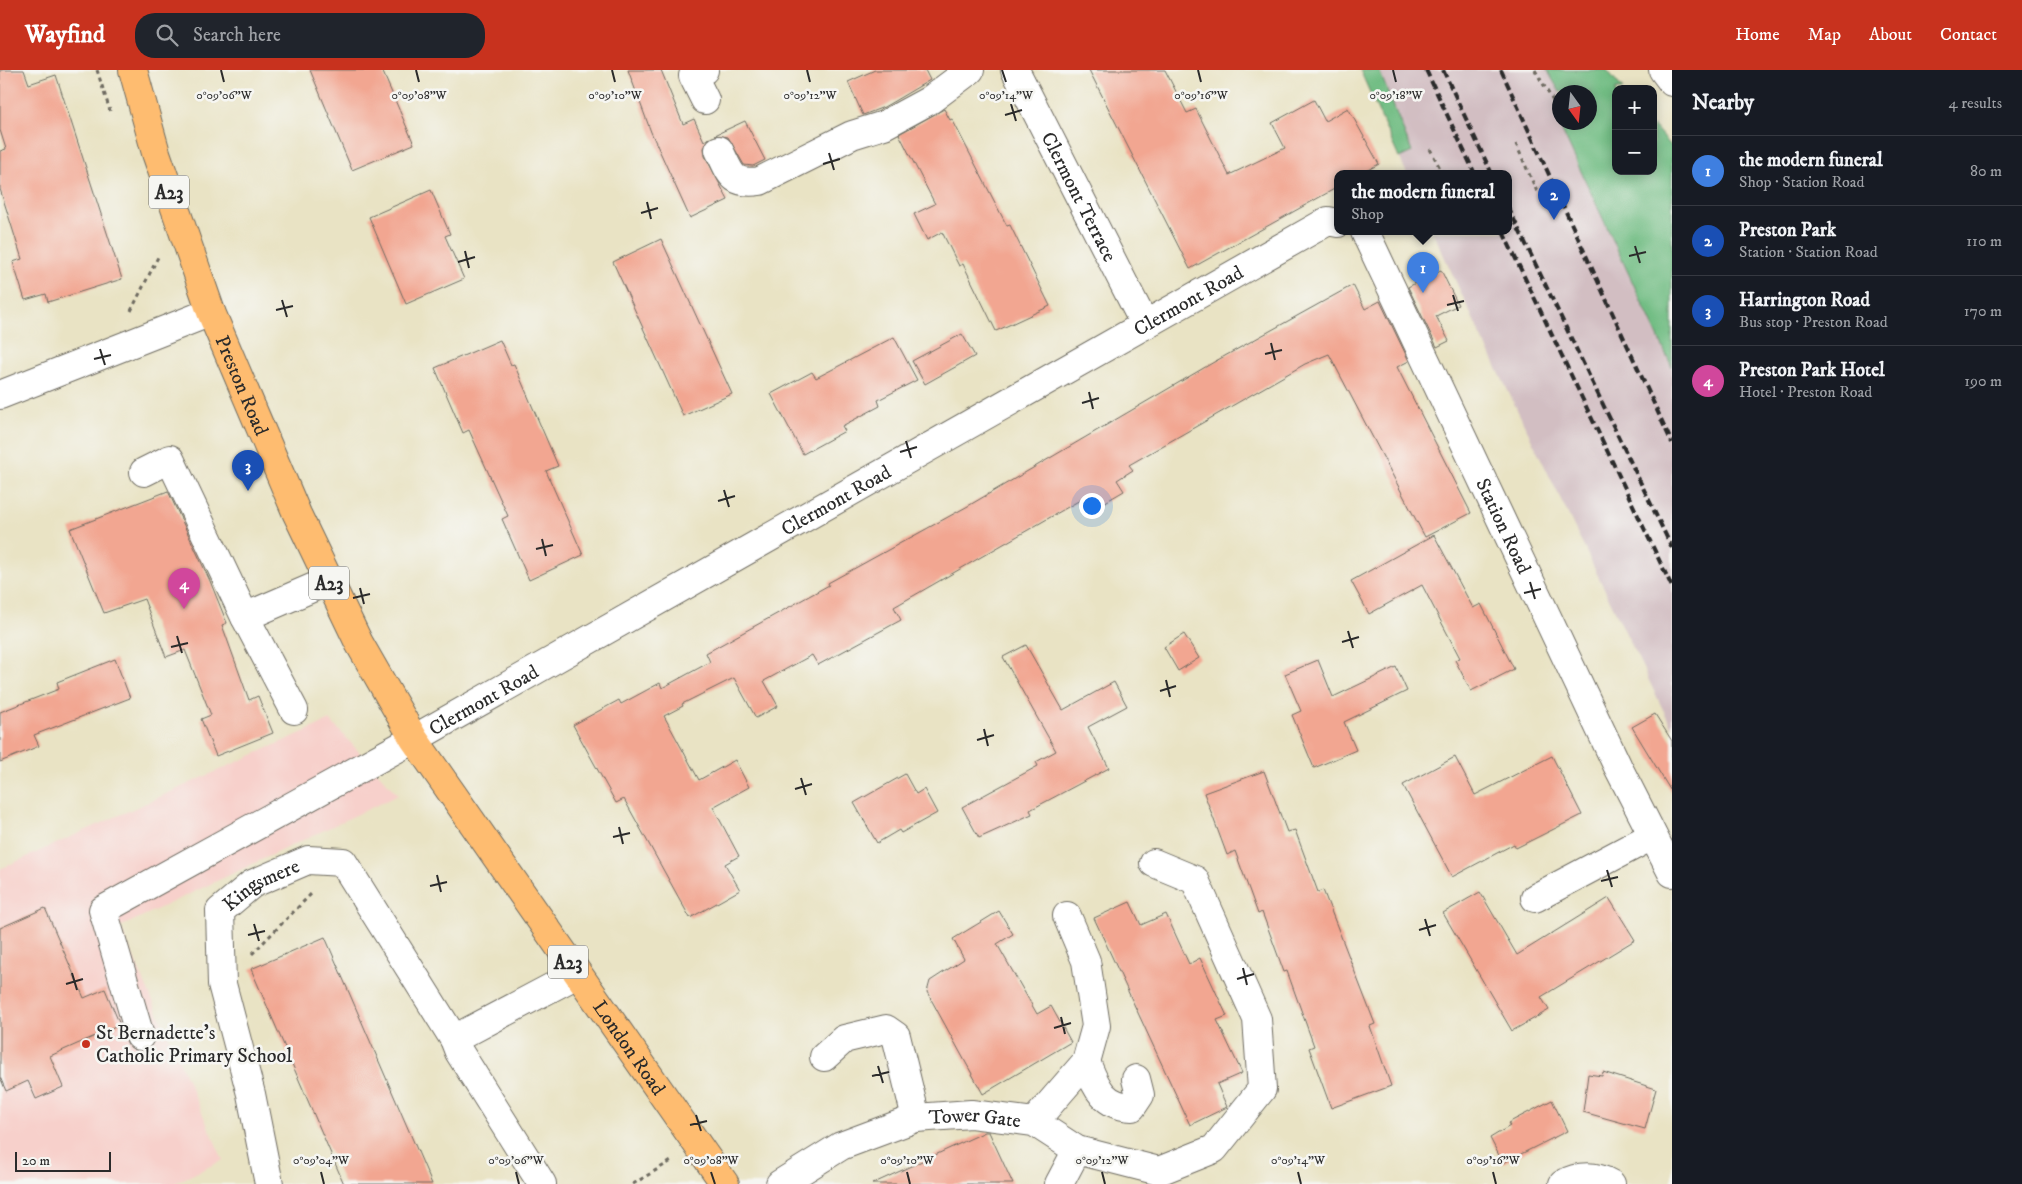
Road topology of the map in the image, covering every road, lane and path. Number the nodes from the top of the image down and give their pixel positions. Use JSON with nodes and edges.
{"nodes":[{"id":1,"x":97,"y":70,"type":"edge"},
{"id":2,"x":133,"y":70,"type":"edge"},
{"id":3,"x":704,"y":70,"type":"edge"},
{"id":4,"x":970,"y":70,"type":"edge"},
{"id":5,"x":1015,"y":70,"type":"edge"},
{"id":6,"x":1535,"y":70,"type":"edge"},
{"id":7,"x":1663,"y":70,"type":"edge"},
{"id":8,"x":1672,"y":82,"type":"edge"},
{"id":9,"x":1552,"y":99,"type":"edge"},
{"id":10,"x":705,"y":100,"type":"dead end"},
{"id":11,"x":112,"y":117,"type":"dead end"},
{"id":12,"x":1516,"y":144,"type":"dead end"},
{"id":13,"x":1430,"y":149,"type":"dead end"},
{"id":14,"x":719,"y":150,"type":"dead end"},
{"id":15,"x":1441,"y":170,"type":"edge"},
{"id":16,"x":1538,"y":194,"type":"dead end"},
{"id":17,"x":1334,"y":222,"type":"edge"},
{"id":18,"x":1366,"y":235,"type":"edge"},
{"id":19,"x":156,"y":249,"type":"dead end"},
{"id":20,"x":211,"y":312,"type":"junction"},
{"id":21,"x":128,"y":316,"type":"dead end"},
{"id":22,"x":1144,"y":325,"type":"junction"},
{"id":23,"x":0,"y":395,"type":"edge"},
{"id":24,"x":144,"y":472,"type":"dead end"},
{"id":25,"x":328,"y":581,"type":"junction"},
{"id":26,"x":245,"y":617,"type":"junction"},
{"id":27,"x":294,"y":710,"type":"dead end"},
{"id":28,"x":414,"y":739,"type":"junction"},
{"id":29,"x":1652,"y":836,"type":"junction"},
{"id":30,"x":342,"y":862,"type":"junction"},
{"id":31,"x":1154,"y":863,"type":"dead end"},
{"id":32,"x":1672,"y":874,"type":"edge"},
{"id":33,"x":1535,"y":898,"type":"dead end"},
{"id":34,"x":1067,"y":916,"type":"dead end"},
{"id":35,"x":576,"y":974,"type":"junction"},
{"id":36,"x":222,"y":984,"type":"junction"},
{"id":37,"x":140,"y":1036,"type":"dead end"},
{"id":38,"x":454,"y":1040,"type":"junction"},
{"id":39,"x":824,"y":1057,"type":"dead end"},
{"id":40,"x":1086,"y":1062,"type":"junction"},
{"id":41,"x":1136,"y":1080,"type":"dead end"},
{"id":42,"x":916,"y":1118,"type":"junction"},
{"id":43,"x":1034,"y":1122,"type":"junction"},
{"id":44,"x":698,"y":1144,"type":"junction"},
{"id":45,"x":1077,"y":1150,"type":"junction"},
{"id":46,"x":269,"y":1184,"type":"edge"},
{"id":47,"x":542,"y":1184,"type":"edge"},
{"id":48,"x":633,"y":1184,"type":"edge"},
{"id":49,"x":724,"y":1184,"type":"edge"},
{"id":50,"x":780,"y":1184,"type":"edge"},
{"id":51,"x":1059,"y":1184,"type":"edge"},
{"id":52,"x":1563,"y":1184,"type":"edge"},
{"id":53,"x":1611,"y":1184,"type":"edge"}],
"edges":[{"from":1,"to":11,"type":"path"},
{"from":2,"to":20,"type":"highway","name":"Preston Road","number":"A23"},
{"from":3,"to":10,"type":"street"},
{"from":4,"to":14,"type":"street"},
{"from":5,"to":22,"type":"street","name":"Clermont Terrace"},
{"from":6,"to":9,"type":"path"},
{"from":7,"to":8,"type":"street"},
{"from":12,"to":16,"type":"path"},
{"from":13,"to":15,"type":"path"},
{"from":17,"to":22,"type":"street","name":"Clermont Road"},
{"from":18,"to":29,"type":"street","name":"Station Road"},
{"from":19,"to":21,"type":"path"},
{"from":20,"to":23,"type":"street"},
{"from":20,"to":25,"type":"highway","name":"Preston Road","number":"A23"},
{"from":22,"to":28,"type":"street","name":"Clermont Road"},
{"from":24,"to":26,"type":"street"},
{"from":25,"to":26,"type":"street"},
{"from":25,"to":28,"type":"highway","name":"Preston Road","number":"A23"},
{"from":26,"to":27,"type":"street"},
{"from":28,"to":35,"type":"highway","name":"London Road","number":"A23"},
{"from":28,"to":37,"type":"street","name":"Clermont Road"},
{"from":29,"to":32,"type":"street","name":"Station Road"},
{"from":29,"to":33,"type":"street"},
{"from":30,"to":36,"type":"path"},
{"from":30,"to":36,"type":"street","name":"Kingsmere"},
{"from":30,"to":38,"type":"street"},
{"from":31,"to":45,"type":"street","name":"Tower Gate"},
{"from":34,"to":40,"type":"street","name":"Tower Gate"},
{"from":35,"to":38,"type":"street"},
{"from":35,"to":44,"type":"highway","name":"London Road","number":"A23"},
{"from":36,"to":46,"type":"street","name":"Kingsmere"},
{"from":38,"to":47,"type":"street"},
{"from":39,"to":42,"type":"street","name":"Tower Gate"},
{"from":40,"to":41,"type":"street"},
{"from":40,"to":43,"type":"street","name":"Tower Gate"},
{"from":42,"to":43,"type":"street","name":"Tower Gate"},
{"from":42,"to":50,"type":"street","name":"Tower Gate"},
{"from":43,"to":45,"type":"street","name":"Tower Gate"},
{"from":44,"to":48,"type":"path"},
{"from":44,"to":49,"type":"highway","name":"London Road","number":"A23"},
{"from":45,"to":51,"type":"street"},
{"from":52,"to":53,"type":"street"}]}
